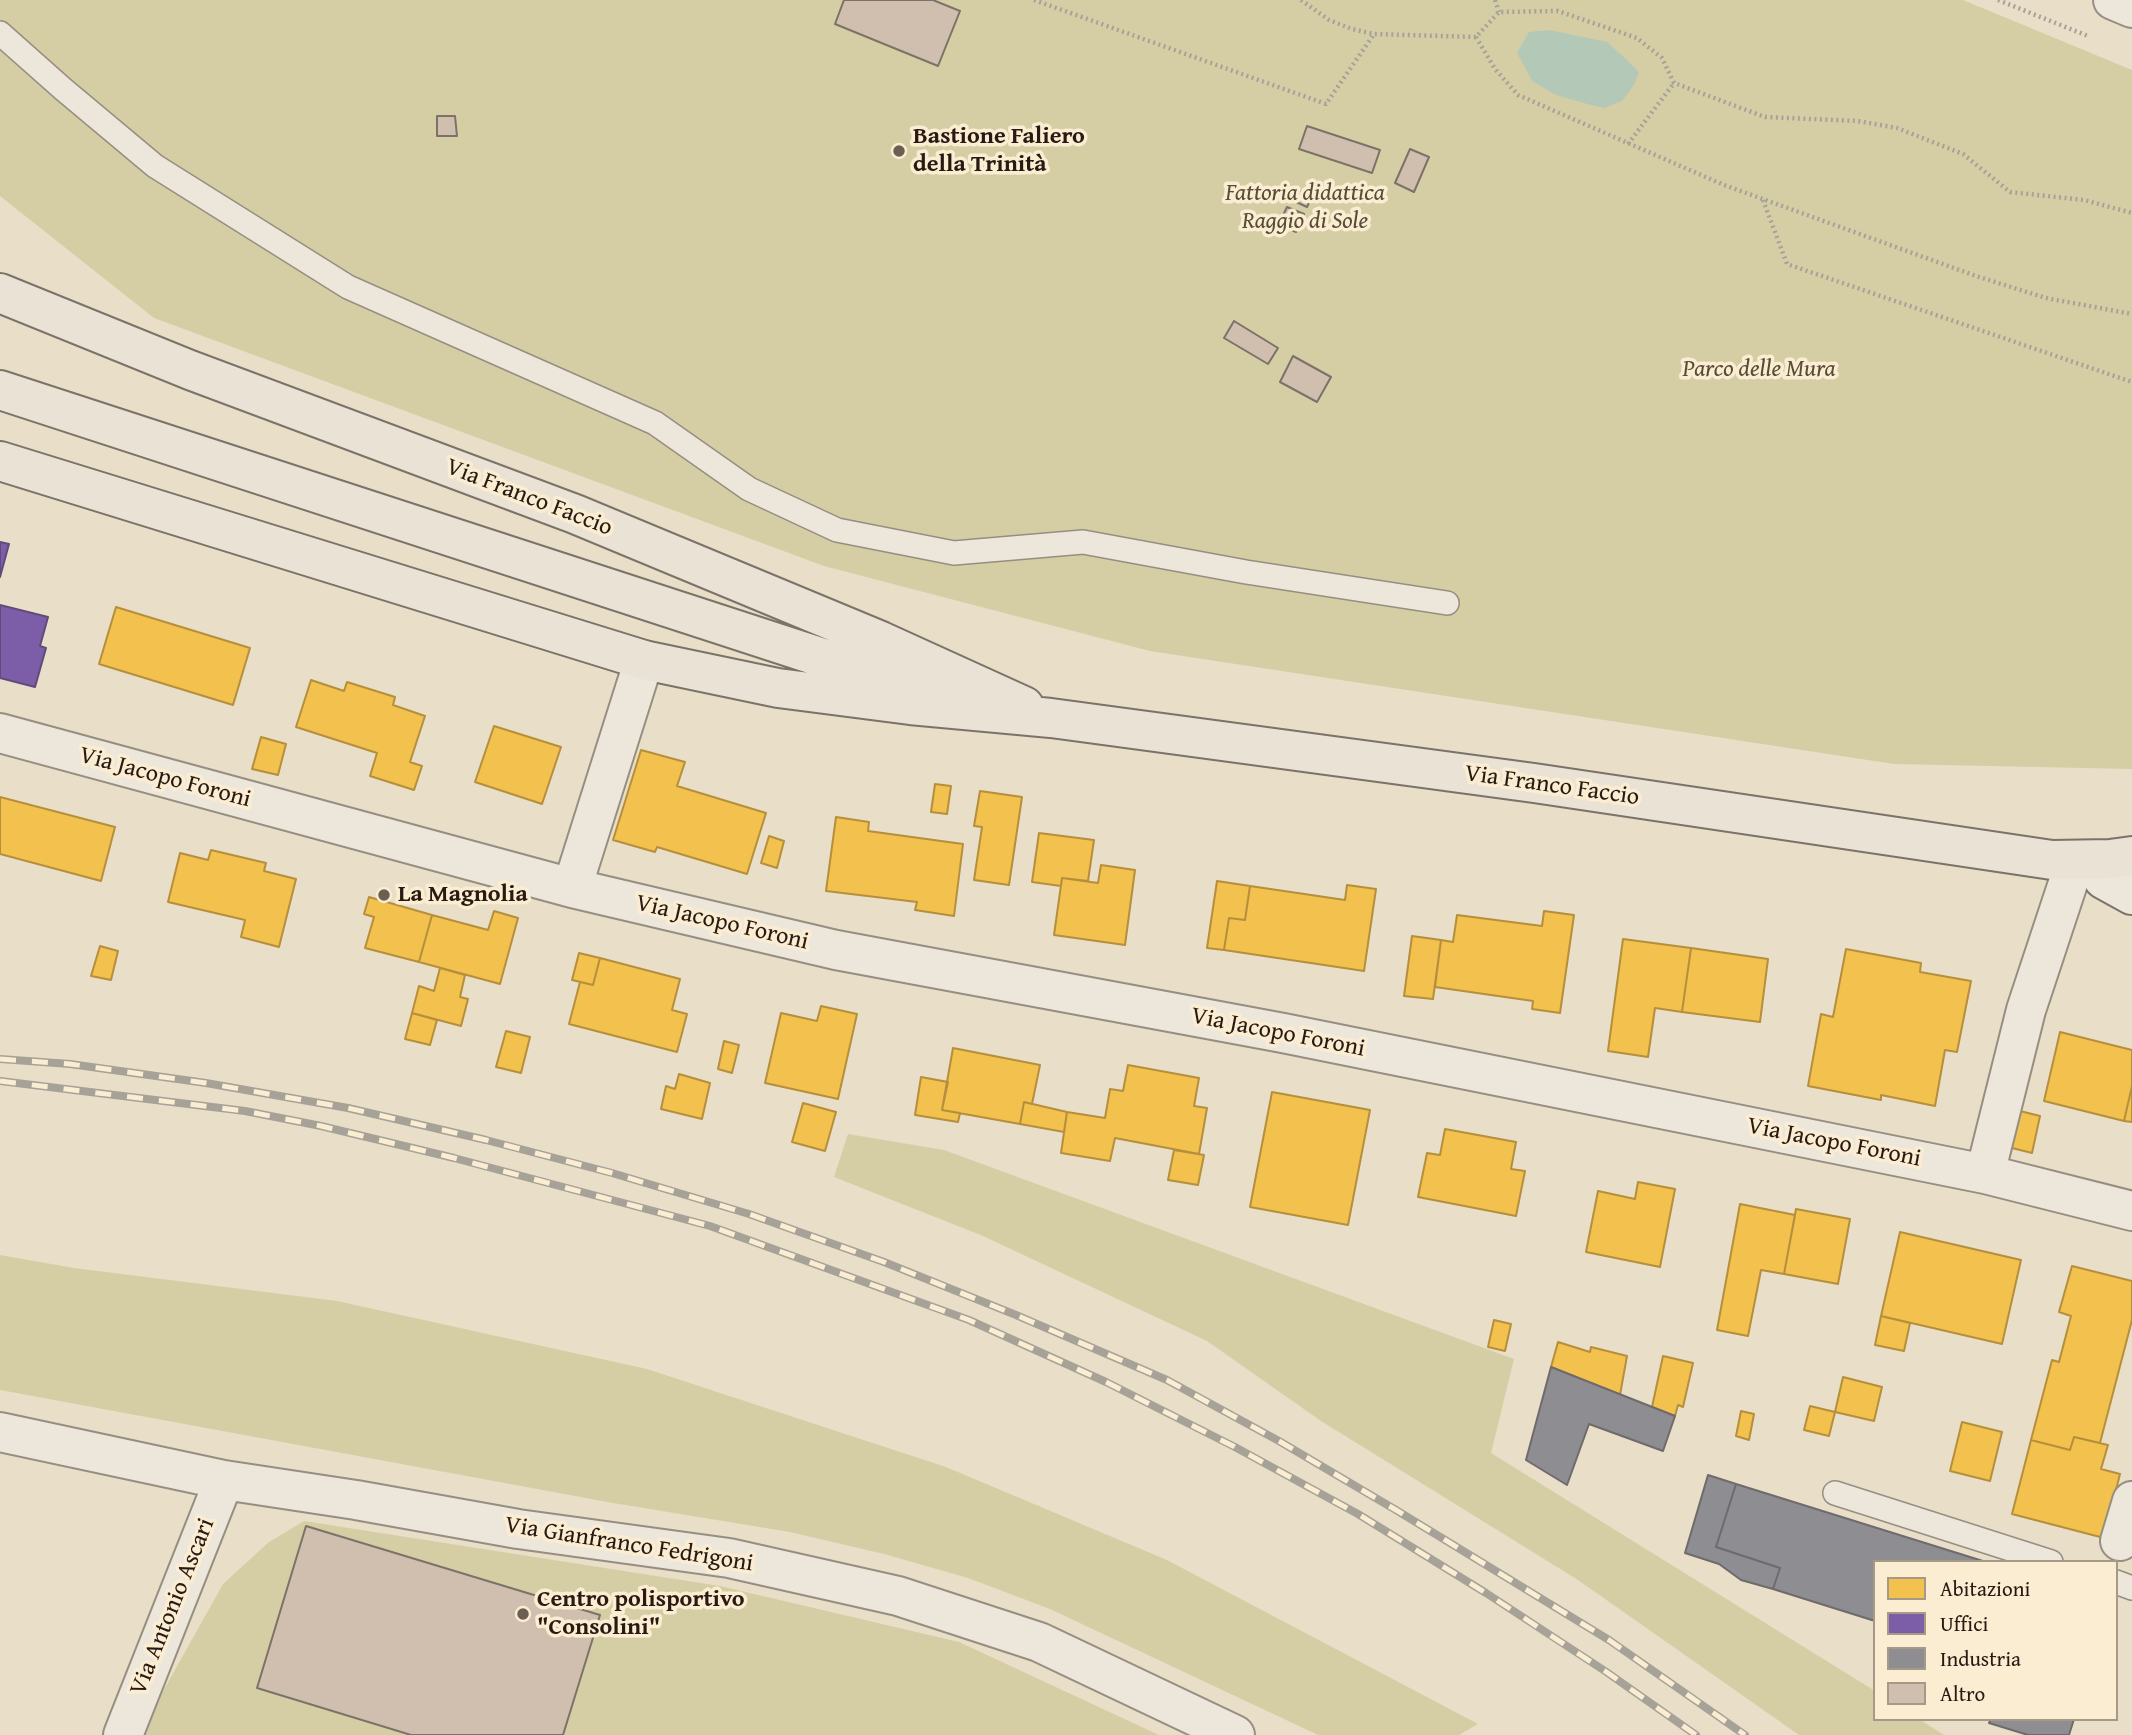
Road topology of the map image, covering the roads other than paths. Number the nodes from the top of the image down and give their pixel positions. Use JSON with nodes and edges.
{"nodes":[{"id":1,"x":2112,"y":0,"type":"edge"},
{"id":2,"x":2132,"y":8,"type":"edge"},
{"id":3,"x":0,"y":33,"type":"edge"},
{"id":4,"x":0,"y":293,"type":"edge"},
{"id":5,"x":0,"y":390,"type":"edge"},
{"id":6,"x":0,"y":461,"type":"edge"},
{"id":7,"x":1447,"y":603,"type":"dead end"},
{"id":8,"x":644,"y":660,"type":"junction"},
{"id":9,"x":1051,"y":718,"type":"junction"},
{"id":10,"x":0,"y":733,"type":"edge"},
{"id":11,"x":2104,"y":874,"type":"edge"},
{"id":12,"x":572,"y":888,"type":"junction"},
{"id":13,"x":1985,"y":1174,"type":"junction"},
{"id":14,"x":2132,"y":1211,"type":"edge"},
{"id":15,"x":0,"y":1432,"type":"edge"},
{"id":16,"x":224,"y":1480,"type":"junction"},
{"id":17,"x":1835,"y":1493,"type":"dead end"},
{"id":18,"x":2132,"y":1501,"type":"edge"},
{"id":19,"x":2120,"y":1541,"type":"dead end"},
{"id":20,"x":2045,"y":1560,"type":"edge"},
{"id":21,"x":123,"y":1735,"type":"edge"},
{"id":22,"x":1235,"y":1735,"type":"edge"}],
"edges":[{"from":1,"to":2,"type":"street"},
{"from":3,"to":7,"type":"lane"},
{"from":4,"to":9,"type":"main road","name":"Via Franco Faccio"},
{"from":5,"to":9,"type":"main road","name":"Via Franco Faccio"},
{"from":6,"to":8,"type":"main road","name":"Via Franco Faccio"},
{"from":8,"to":9,"type":"main road","name":"Via Franco Faccio"},
{"from":8,"to":12,"type":"street"},
{"from":9,"to":11,"type":"main road","name":"Via Franco Faccio"},
{"from":10,"to":12,"type":"street","name":"Via Jacopo Foroni"},
{"from":11,"to":13,"type":"street"},
{"from":12,"to":13,"type":"street","name":"Via Jacopo Foroni"},
{"from":13,"to":14,"type":"street","name":"Via Jacopo Foroni"},
{"from":15,"to":16,"type":"street","name":"Via Gianfranco Fedrigoni"},
{"from":16,"to":21,"type":"street","name":"Via Antonio Ascari"},
{"from":16,"to":22,"type":"street","name":"Via Gianfranco Fedrigoni"},
{"from":17,"to":20,"type":"lane"},
{"from":18,"to":19,"type":"street"}]}
